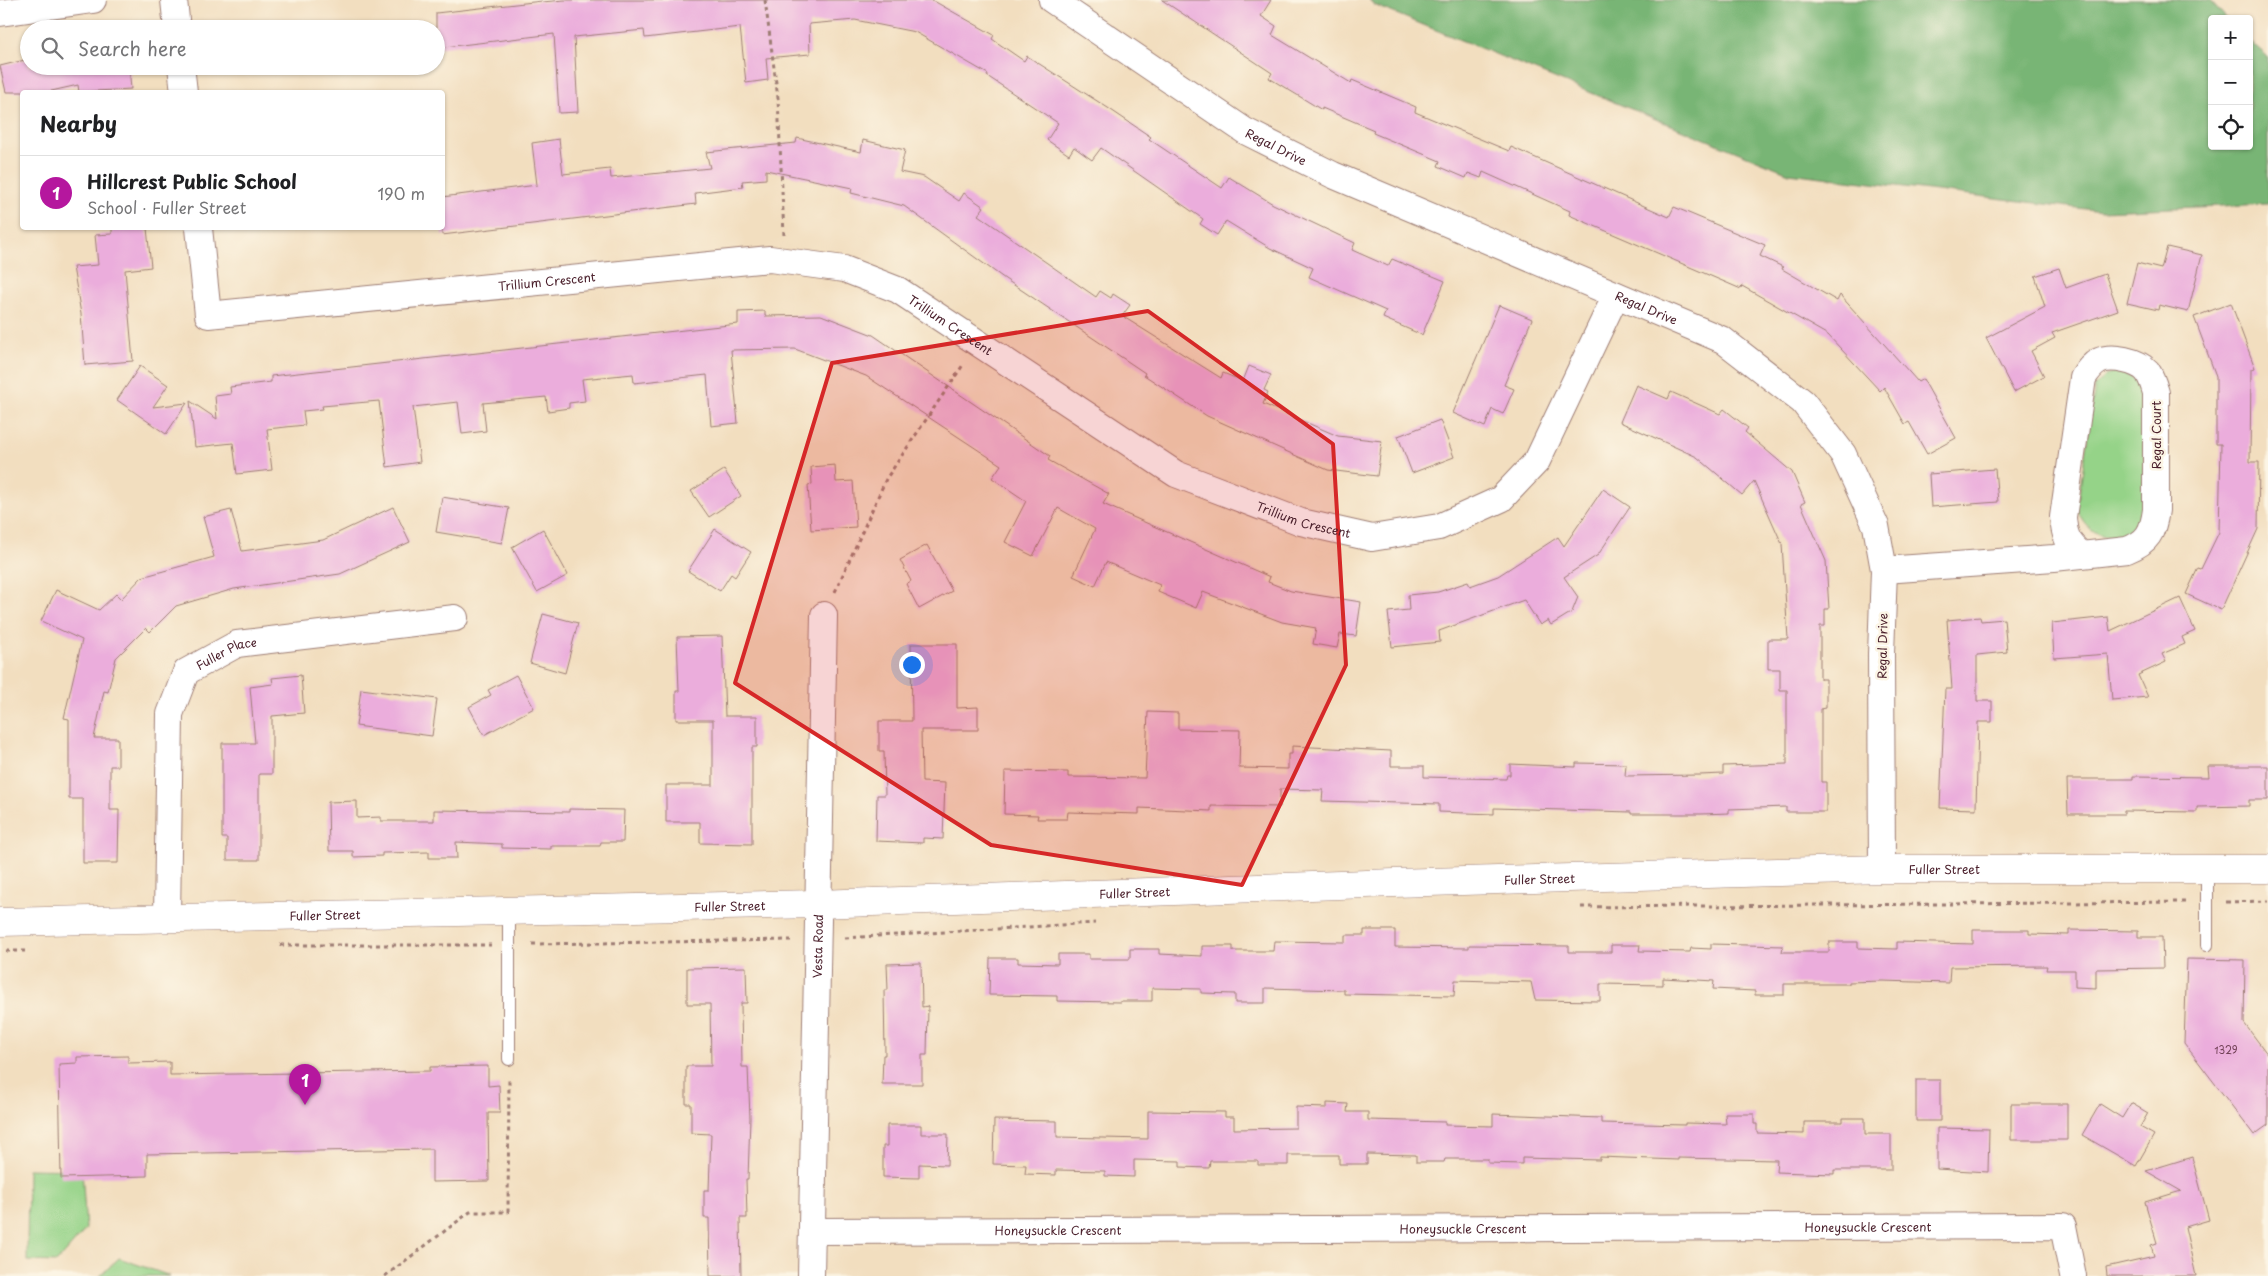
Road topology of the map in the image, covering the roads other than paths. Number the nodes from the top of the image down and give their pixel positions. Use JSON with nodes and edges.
{"nodes":[{"id":1,"x":93,"y":0,"type":"edge"},
{"id":2,"x":174,"y":0,"type":"edge"},
{"id":3,"x":1052,"y":0,"type":"edge"},
{"id":4,"x":0,"y":13,"type":"edge"},
{"id":5,"x":176,"y":20,"type":"edge"},
{"id":6,"x":182,"y":75,"type":"edge"},
{"id":7,"x":184,"y":90,"type":"edge"},
{"id":8,"x":199,"y":230,"type":"edge"},
{"id":9,"x":1616,"y":295,"type":"junction"},
{"id":10,"x":2082,"y":554,"type":"junction"},
{"id":11,"x":1884,"y":570,"type":"junction"},
{"id":12,"x":824,"y":615,"type":"road end"},
{"id":13,"x":455,"y":618,"type":"dead end"},
{"id":14,"x":1882,"y":869,"type":"junction"},
{"id":15,"x":2207,"y":869,"type":"junction"},
{"id":16,"x":2268,"y":869,"type":"edge"},
{"id":17,"x":818,"y":904,"type":"junction"},
{"id":18,"x":509,"y":910,"type":"junction"},
{"id":19,"x":167,"y":918,"type":"junction"},
{"id":20,"x":0,"y":922,"type":"edge"},
{"id":21,"x":2208,"y":945,"type":"dead end"},
{"id":22,"x":509,"y":1059,"type":"road end"},
{"id":23,"x":812,"y":1231,"type":"junction"},
{"id":24,"x":811,"y":1276,"type":"edge"},
{"id":25,"x":2073,"y":1276,"type":"edge"}],
"edges":[{"from":1,"to":4,"type":"street"},
{"from":2,"to":5,"type":"street"},
{"from":3,"to":9,"type":"street","name":"Regal Drive"},
{"from":6,"to":7,"type":"street"},
{"from":8,"to":9,"type":"street","name":"Trillium Crescent"},
{"from":9,"to":11,"type":"street","name":"Regal Drive"},
{"from":10,"to":10,"type":"street","name":"Regal Court"},
{"from":10,"to":11,"type":"street","name":"Regal Court"},
{"from":11,"to":14,"type":"street","name":"Regal Drive"},
{"from":12,"to":17,"type":"street","name":"Vesta Road"},
{"from":13,"to":19,"type":"street","name":"Fuller Place"},
{"from":14,"to":15,"type":"street","name":"Fuller Street"},
{"from":14,"to":17,"type":"street","name":"Fuller Street"},
{"from":15,"to":16,"type":"street","name":"Fuller Street"},
{"from":15,"to":21,"type":"lane"},
{"from":17,"to":18,"type":"street","name":"Fuller Street"},
{"from":17,"to":23,"type":"street","name":"Vesta Road"},
{"from":18,"to":19,"type":"street","name":"Fuller Street"},
{"from":18,"to":22,"type":"lane"},
{"from":19,"to":20,"type":"street","name":"Fuller Street"},
{"from":23,"to":24,"type":"street","name":"Vesta Road"},
{"from":23,"to":25,"type":"street","name":"Honeysuckle Crescent"}]}
